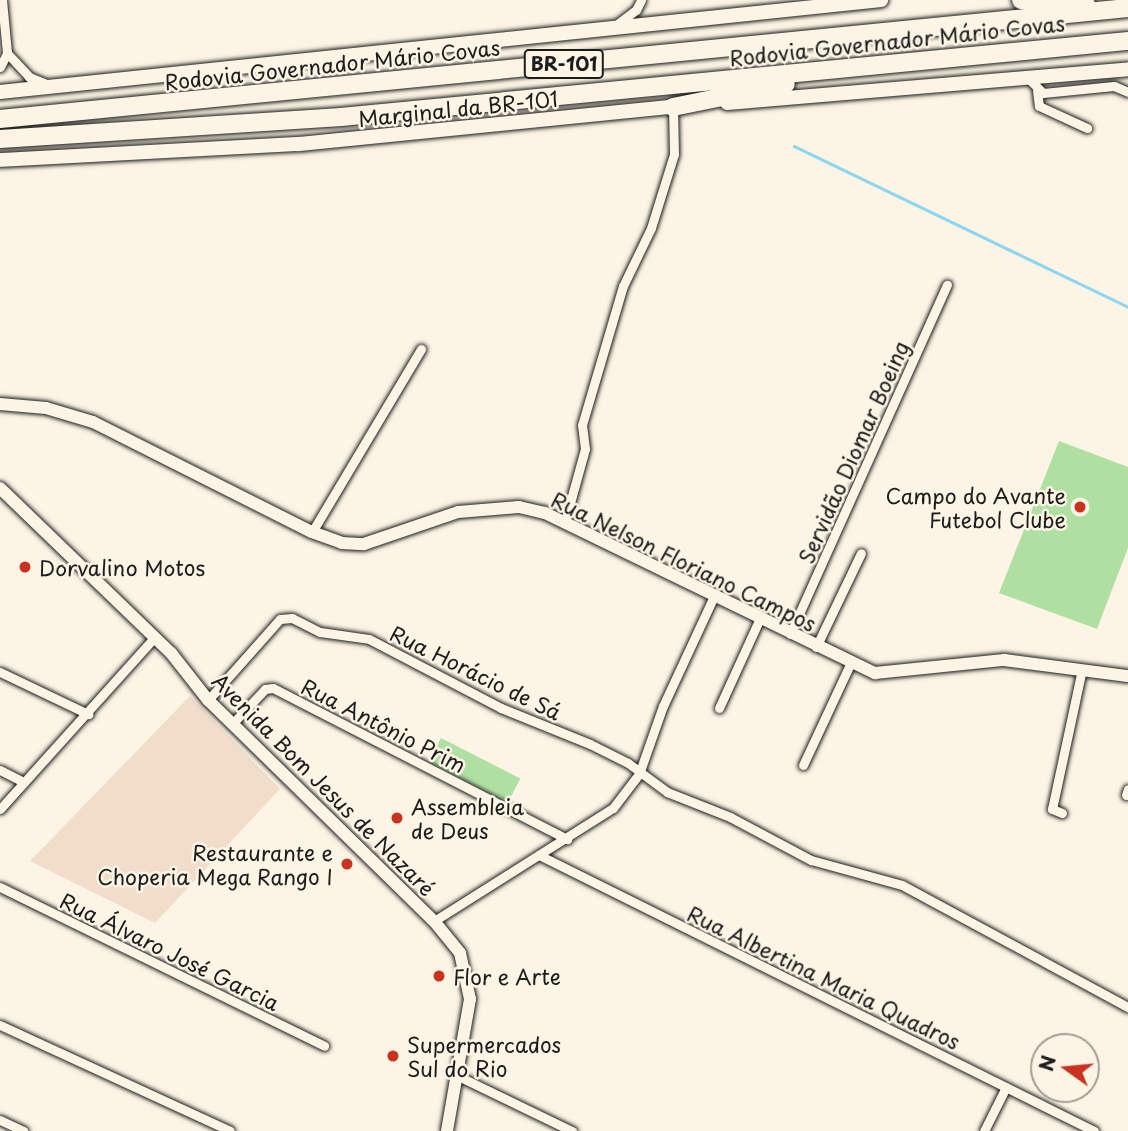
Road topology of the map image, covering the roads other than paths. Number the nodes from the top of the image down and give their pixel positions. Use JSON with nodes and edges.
{"nodes":[{"id":1,"x":2,"y":0,"type":"edge"},
{"id":2,"x":641,"y":0,"type":"edge"},
{"id":3,"x":881,"y":0,"type":"edge"},
{"id":4,"x":1021,"y":0,"type":"edge"},
{"id":5,"x":1128,"y":7,"type":"edge"},
{"id":6,"x":608,"y":29,"type":"junction"},
{"id":7,"x":1128,"y":40,"type":"edge"},
{"id":8,"x":7,"y":53,"type":"junction"},
{"id":9,"x":886,"y":64,"type":"junction"},
{"id":10,"x":0,"y":67,"type":"edge"},
{"id":11,"x":1128,"y":69,"type":"edge"},
{"id":12,"x":1033,"y":85,"type":"junction"},
{"id":13,"x":53,"y":87,"type":"junction"},
{"id":14,"x":0,"y":92,"type":"edge"},
{"id":15,"x":1128,"y":92,"type":"edge"},
{"id":16,"x":673,"y":107,"type":"junction"},
{"id":17,"x":0,"y":120,"type":"edge"},
{"id":18,"x":1087,"y":128,"type":"dead end"},
{"id":19,"x":0,"y":139,"type":"edge"},
{"id":20,"x":0,"y":160,"type":"edge"},
{"id":21,"x":947,"y":285,"type":"dead end"},
{"id":22,"x":421,"y":348,"type":"dead end"},
{"id":23,"x":0,"y":404,"type":"edge"},
{"id":24,"x":0,"y":488,"type":"edge"},
{"id":25,"x":565,"y":520,"type":"junction"},
{"id":26,"x":312,"y":532,"type":"junction"},
{"id":27,"x":861,"y":553,"type":"dead end"},
{"id":28,"x":715,"y":594,"type":"junction"},
{"id":29,"x":760,"y":618,"type":"junction"},
{"id":30,"x":790,"y":634,"type":"junction"},
{"id":31,"x":155,"y":637,"type":"junction"},
{"id":32,"x":816,"y":647,"type":"junction"},
{"id":33,"x":850,"y":664,"type":"junction"},
{"id":34,"x":1082,"y":669,"type":"junction"},
{"id":35,"x":0,"y":672,"type":"edge"},
{"id":36,"x":1128,"y":676,"type":"edge"},
{"id":37,"x":208,"y":700,"type":"junction"},
{"id":38,"x":719,"y":708,"type":"dead end"},
{"id":39,"x":88,"y":714,"type":"junction"},
{"id":40,"x":232,"y":724,"type":"junction"},
{"id":41,"x":803,"y":765,"type":"dead end"},
{"id":42,"x":0,"y":771,"type":"edge"},
{"id":43,"x":639,"y":774,"type":"junction"},
{"id":44,"x":24,"y":782,"type":"junction"},
{"id":45,"x":0,"y":809,"type":"edge"},
{"id":46,"x":1062,"y":813,"type":"dead end"},
{"id":47,"x":567,"y":839,"type":"junction"},
{"id":48,"x":539,"y":855,"type":"junction"},
{"id":49,"x":0,"y":887,"type":"edge"},
{"id":50,"x":435,"y":921,"type":"junction"},
{"id":51,"x":1128,"y":1007,"type":"edge"},
{"id":52,"x":0,"y":1025,"type":"edge"},
{"id":53,"x":324,"y":1046,"type":"dead end"},
{"id":54,"x":458,"y":1076,"type":"junction"},
{"id":55,"x":1006,"y":1087,"type":"junction"},
{"id":56,"x":0,"y":1120,"type":"edge"},
{"id":57,"x":24,"y":1131,"type":"edge"},
{"id":58,"x":230,"y":1131,"type":"edge"},
{"id":59,"x":447,"y":1131,"type":"edge"},
{"id":60,"x":572,"y":1131,"type":"edge"},
{"id":61,"x":984,"y":1131,"type":"edge"},
{"id":62,"x":1094,"y":1131,"type":"edge"}],
"edges":[{"from":1,"to":8,"type":"street"},
{"from":2,"to":6,"type":"street"},
{"from":3,"to":6,"type":"main road"},
{"from":4,"to":5,"type":"highway"},
{"from":5,"to":17,"type":"highway","name":"Rodovia Governador Mário Covas","number":"BR-101"},
{"from":6,"to":13,"type":"main road"},
{"from":7,"to":9,"type":"highway","name":"Rodovia Governador Mário Covas","number":"BR-101"},
{"from":8,"to":10,"type":"street"},
{"from":8,"to":13,"type":"street"},
{"from":9,"to":16,"type":"highway"},
{"from":9,"to":19,"type":"highway","name":"Rodovia Governador Mário Covas","number":"BR-101"},
{"from":11,"to":12,"type":"main road","name":"Marginal da BR-101"},
{"from":12,"to":15,"type":"street"},
{"from":12,"to":16,"type":"main road","name":"Marginal da BR-101"},
{"from":12,"to":18,"type":"street"},
{"from":13,"to":14,"type":"main road"},
{"from":16,"to":20,"type":"main road","name":"Marginal da BR-101"},
{"from":16,"to":25,"type":"street"},
{"from":21,"to":30,"type":"street","name":"Servidão Diomar Boeing"},
{"from":22,"to":26,"type":"street"},
{"from":23,"to":26,"type":"street","name":"Rua Nelson Floriano Campos"},
{"from":24,"to":31,"type":"street","name":"Avenida Bom Jesus de Nazaré"},
{"from":25,"to":26,"type":"street","name":"Rua Nelson Floriano Campos"},
{"from":25,"to":28,"type":"street","name":"Rua Nelson Floriano Campos"},
{"from":27,"to":32,"type":"street"},
{"from":28,"to":29,"type":"street","name":"Rua Nelson Floriano Campos"},
{"from":28,"to":43,"type":"street"},
{"from":29,"to":30,"type":"street","name":"Rua Nelson Floriano Campos"},
{"from":29,"to":38,"type":"street"},
{"from":30,"to":32,"type":"street","name":"Rua Nelson Floriano Campos"},
{"from":31,"to":37,"type":"street","name":"Avenida Bom Jesus de Nazaré"},
{"from":31,"to":39,"type":"street"},
{"from":32,"to":33,"type":"street","name":"Rua Nelson Floriano Campos"},
{"from":33,"to":34,"type":"street","name":"Rua Nelson Floriano Campos"},
{"from":33,"to":41,"type":"street"},
{"from":34,"to":36,"type":"street","name":"Rua Nelson Floriano Campos"},
{"from":34,"to":46,"type":"street"},
{"from":35,"to":39,"type":"street"},
{"from":37,"to":40,"type":"street","name":"Avenida Bom Jesus de Nazaré"},
{"from":37,"to":43,"type":"street","name":"Rua Horácio de Sá"},
{"from":39,"to":44,"type":"street"},
{"from":40,"to":47,"type":"street","name":"Rua Antônio Prim"},
{"from":40,"to":50,"type":"street","name":"Avenida Bom Jesus de Nazaré"},
{"from":42,"to":44,"type":"street"},
{"from":43,"to":47,"type":"street"},
{"from":43,"to":51,"type":"street","name":"Rua Horácio de Sá"},
{"from":44,"to":45,"type":"street"},
{"from":47,"to":48,"type":"street"},
{"from":48,"to":50,"type":"street"},
{"from":48,"to":55,"type":"street","name":"Rua Albertina Maria Quadros"},
{"from":49,"to":53,"type":"street","name":"Rua Álvaro José Garcia"},
{"from":50,"to":54,"type":"street","name":"Avenida Bom Jesus de Nazaré"},
{"from":52,"to":58,"type":"street"},
{"from":54,"to":59,"type":"street","name":"Avenida Bom Jesus de Nazaré"},
{"from":54,"to":60,"type":"street"},
{"from":55,"to":61,"type":"street"},
{"from":55,"to":62,"type":"street","name":"Rua Albertina Maria Quadros"},
{"from":56,"to":57,"type":"street"}]}
